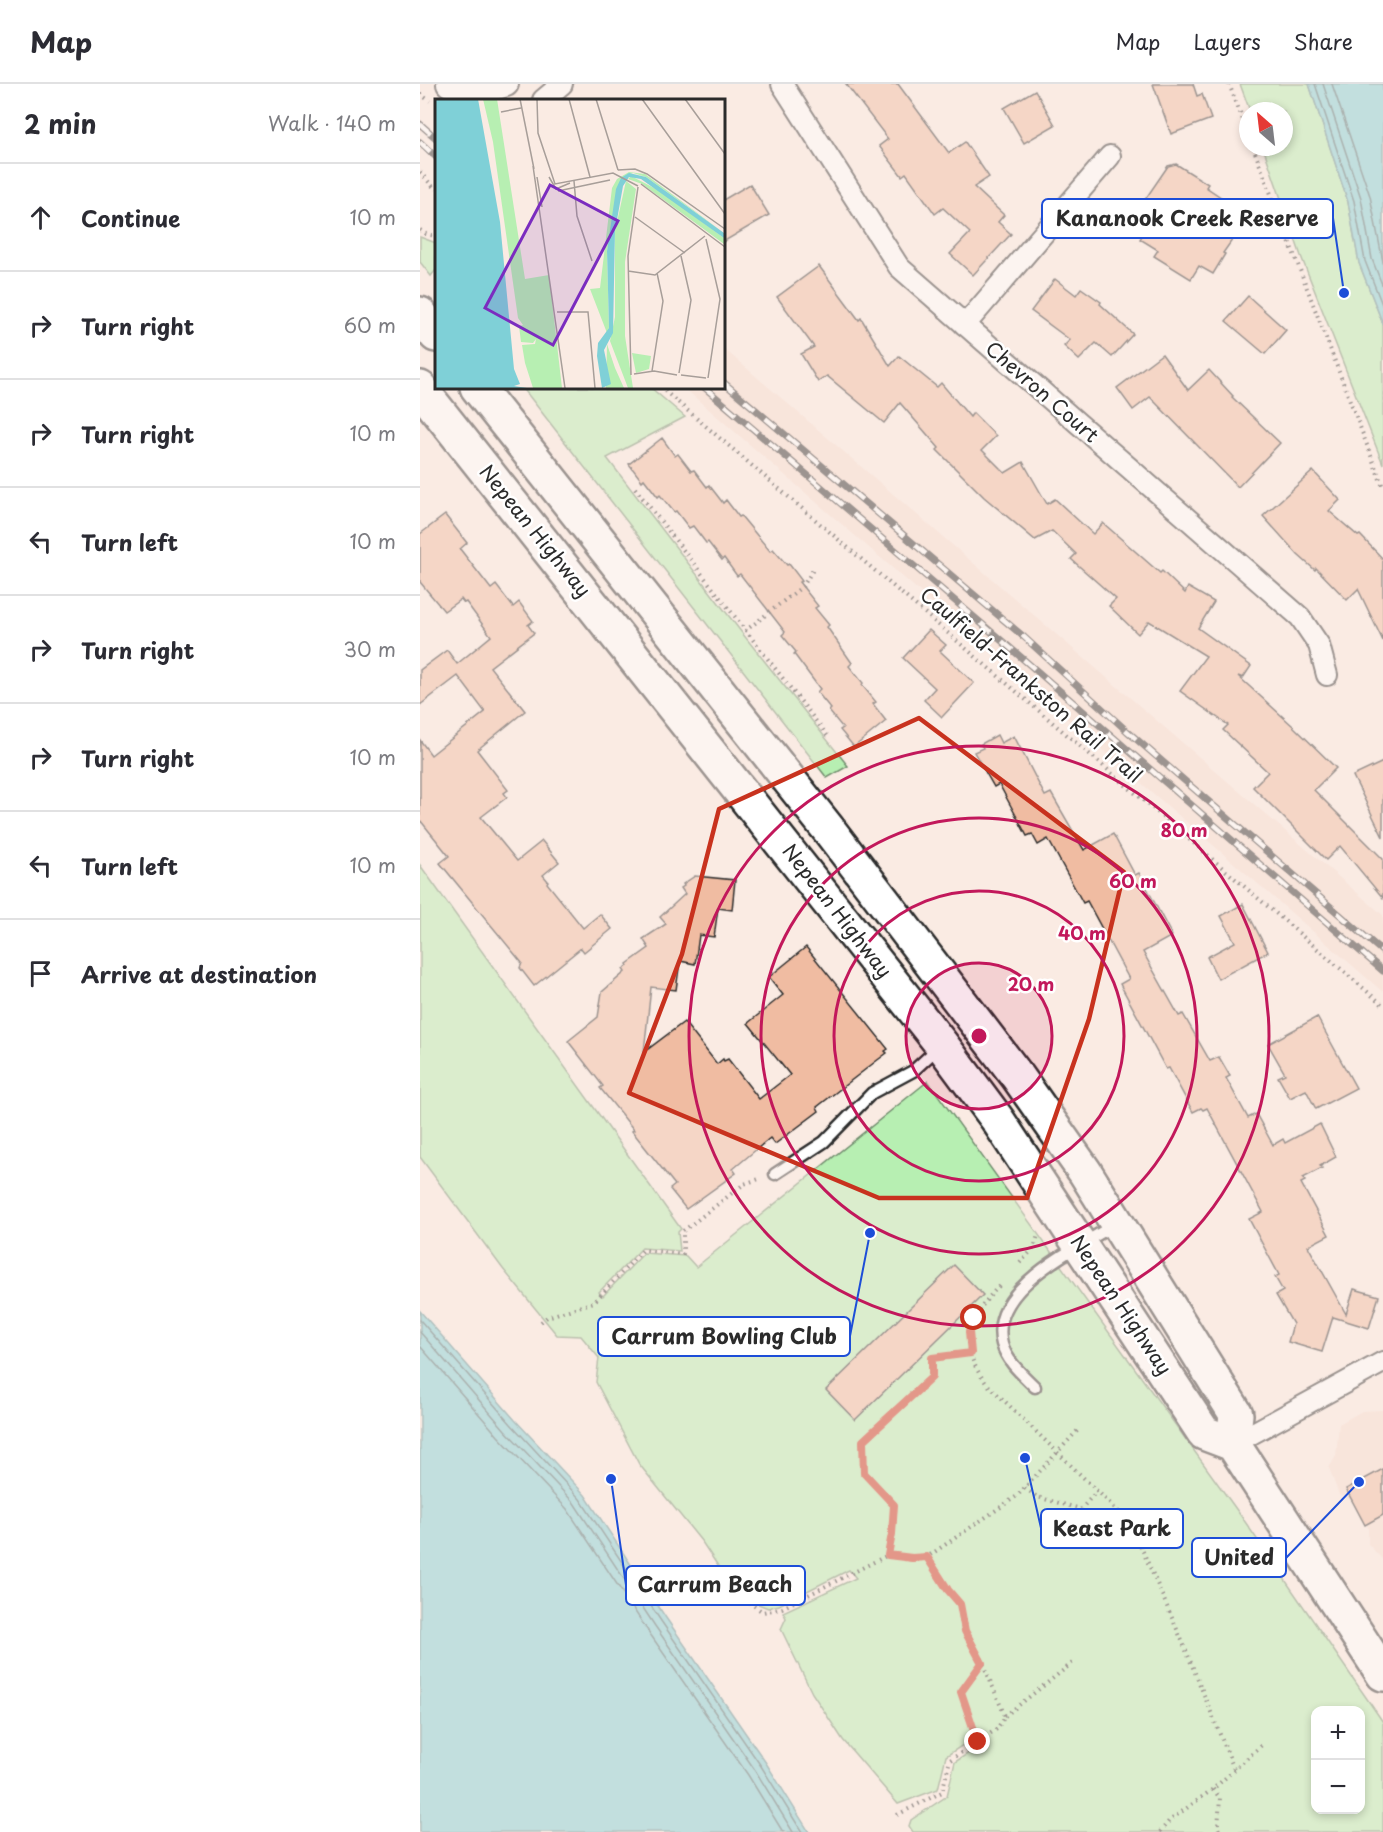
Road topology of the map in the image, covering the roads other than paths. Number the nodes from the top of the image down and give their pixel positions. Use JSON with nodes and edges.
{"nodes":[{"id":1,"x":448,"y":84,"type":"edge"},
{"id":2,"x":562,"y":84,"type":"edge"},
{"id":3,"x":782,"y":84,"type":"edge"},
{"id":4,"x":497,"y":86,"type":"edge"},
{"id":5,"x":544,"y":99,"type":"edge"},
{"id":6,"x":1110,"y":156,"type":"dead end"},
{"id":7,"x":420,"y":314,"type":"edge"},
{"id":8,"x":965,"y":325,"type":"junction"},
{"id":9,"x":435,"y":334,"type":"edge"},
{"id":10,"x":420,"y":388,"type":"edge"},
{"id":11,"x":478,"y":388,"type":"edge"},
{"id":12,"x":1327,"y":675,"type":"dead end"},
{"id":13,"x":942,"y":1045,"type":"junction"},
{"id":14,"x":775,"y":1174,"type":"road end"},
{"id":15,"x":1117,"y":1223,"type":"junction"},
{"id":16,"x":1080,"y":1245,"type":"junction"},
{"id":17,"x":1383,"y":1362,"type":"edge"},
{"id":18,"x":1035,"y":1387,"type":"dead end"},
{"id":19,"x":1233,"y":1444,"type":"junction"},
{"id":20,"x":1383,"y":1674,"type":"edge"}],
"edges":[{"from":1,"to":4,"type":"street"},
{"from":2,"to":5,"type":"street"},
{"from":3,"to":8,"type":"street","name":"Chevron Court"},
{"from":6,"to":8,"type":"street"},
{"from":7,"to":9,"type":"highway"},
{"from":8,"to":12,"type":"street","name":"Chevron Court"},
{"from":10,"to":13,"type":"highway","name":"Nepean Highway"},
{"from":11,"to":15,"type":"highway","name":"Nepean Highway"},
{"from":13,"to":14,"type":"lane"},
{"from":13,"to":16,"type":"highway","name":"Nepean Highway"},
{"from":15,"to":16,"type":"lane"},
{"from":15,"to":19,"type":"highway","name":"Nepean Highway"},
{"from":16,"to":18,"type":"lane"},
{"from":16,"to":19,"type":"highway","name":"Nepean Highway"},
{"from":17,"to":19,"type":"street"},
{"from":19,"to":20,"type":"highway"}]}
